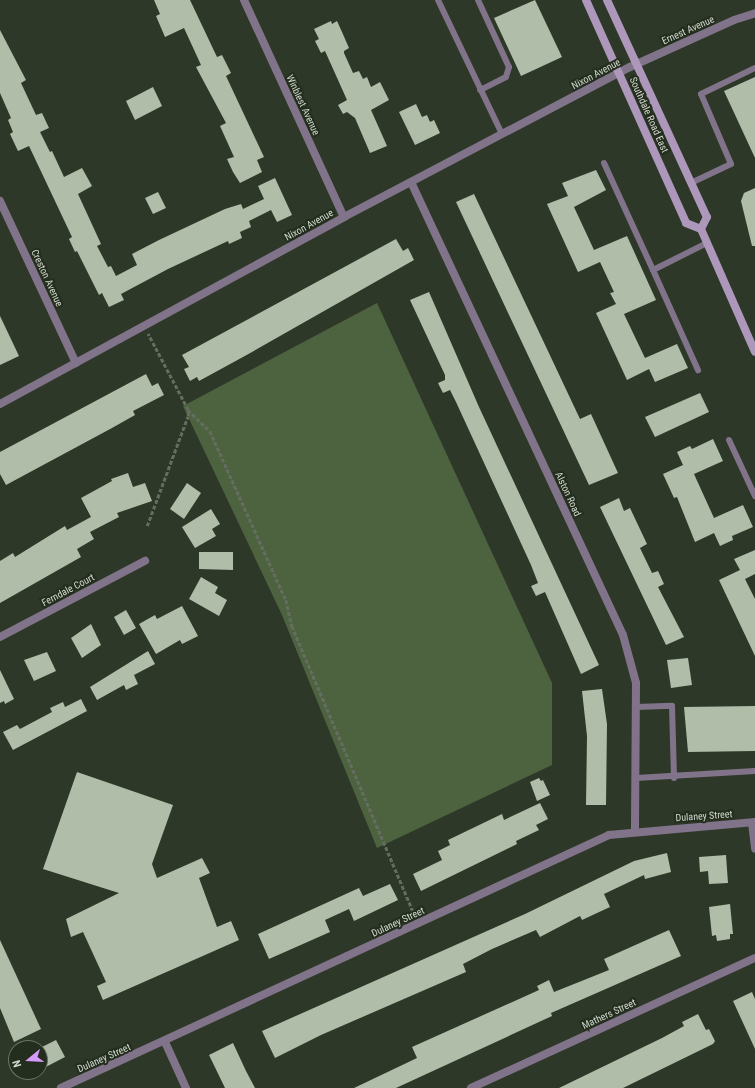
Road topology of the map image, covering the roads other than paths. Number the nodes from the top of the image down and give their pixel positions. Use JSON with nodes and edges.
{"nodes":[{"id":1,"x":244,"y":0,"type":"edge"},
{"id":2,"x":438,"y":0,"type":"edge"},
{"id":3,"x":478,"y":0,"type":"edge"},
{"id":4,"x":586,"y":0,"type":"edge"},
{"id":5,"x":607,"y":0,"type":"edge"},
{"id":6,"x":755,"y":13,"type":"edge"},
{"id":7,"x":638,"y":63,"type":"junction"},
{"id":8,"x":630,"y":67,"type":"joint"},
{"id":9,"x":755,"y":68,"type":"edge"},
{"id":10,"x":619,"y":73,"type":"junction"},
{"id":11,"x":480,"y":90,"type":"junction"},
{"id":12,"x":502,"y":134,"type":"junction"},
{"id":13,"x":604,"y":163,"type":"dead end"},
{"id":14,"x":411,"y":182,"type":"junction"},
{"id":15,"x":693,"y":182,"type":"junction"},
{"id":16,"x":0,"y":201,"type":"edge"},
{"id":17,"x":344,"y":217,"type":"junction"},
{"id":18,"x":701,"y":229,"type":"junction"},
{"id":19,"x":707,"y":243,"type":"junction"},
{"id":20,"x":653,"y":270,"type":"junction"},
{"id":21,"x":755,"y":352,"type":"edge"},
{"id":22,"x":76,"y":364,"type":"junction"},
{"id":23,"x":698,"y":370,"type":"dead end"},
{"id":24,"x":0,"y":404,"type":"edge"},
{"id":25,"x":729,"y":440,"type":"dead end"},
{"id":26,"x":755,"y":496,"type":"edge"},
{"id":27,"x":145,"y":561,"type":"dead end"},
{"id":28,"x":0,"y":637,"type":"edge"},
{"id":29,"x":636,"y":707,"type":"junction"},
{"id":30,"x":755,"y":772,"type":"edge"},
{"id":31,"x":636,"y":778,"type":"junction"},
{"id":32,"x":674,"y":778,"type":"junction"},
{"id":33,"x":753,"y":823,"type":"edge"},
{"id":34,"x":635,"y":831,"type":"junction"},
{"id":35,"x":755,"y":849,"type":"edge"},
{"id":36,"x":755,"y":958,"type":"edge"},
{"id":37,"x":165,"y":1042,"type":"junction"},
{"id":38,"x":61,"y":1088,"type":"edge"},
{"id":39,"x":186,"y":1088,"type":"edge"},
{"id":40,"x":470,"y":1088,"type":"edge"}],
"edges":[{"from":1,"to":17,"type":"street","name":"Winblest Avenue"},
{"from":2,"to":11,"type":"lane"},
{"from":3,"to":11,"type":"lane"},
{"from":4,"to":10,"type":"main road","name":"Southdale Road East"},
{"from":5,"to":7,"type":"main road","name":"Southdale Road East"},
{"from":6,"to":7,"type":"street","name":"Ernest Avenue"},
{"from":7,"to":8,"type":"street","name":"Ernest Avenue"},
{"from":7,"to":15,"type":"main road","name":"Southdale Road East"},
{"from":8,"to":10,"type":"street","name":"Nixon Avenue"},
{"from":9,"to":15,"type":"lane"},
{"from":10,"to":12,"type":"street","name":"Nixon Avenue"},
{"from":10,"to":18,"type":"main road","name":"Southdale Road East"},
{"from":11,"to":12,"type":"lane"},
{"from":12,"to":14,"type":"street","name":"Nixon Avenue"},
{"from":13,"to":20,"type":"lane"},
{"from":14,"to":17,"type":"street","name":"Nixon Avenue"},
{"from":14,"to":29,"type":"street","name":"Alston Road"},
{"from":15,"to":18,"type":"main road","name":"Southdale Road East"},
{"from":16,"to":22,"type":"street","name":"Creston Avenue"},
{"from":17,"to":22,"type":"street","name":"Nixon Avenue"},
{"from":18,"to":19,"type":"main road"},
{"from":19,"to":20,"type":"lane"},
{"from":19,"to":21,"type":"main road"},
{"from":20,"to":23,"type":"lane"},
{"from":22,"to":24,"type":"street","name":"Nixon Avenue"},
{"from":25,"to":26,"type":"lane"},
{"from":27,"to":28,"type":"street","name":"Ferndale Court"},
{"from":29,"to":31,"type":"street","name":"Alston Road"},
{"from":29,"to":32,"type":"lane"},
{"from":30,"to":32,"type":"lane"},
{"from":31,"to":32,"type":"lane"},
{"from":31,"to":34,"type":"street","name":"Alston Road"},
{"from":33,"to":34,"type":"street","name":"Dulaney Street"},
{"from":33,"to":35,"type":"street"},
{"from":34,"to":37,"type":"street","name":"Dulaney Street"},
{"from":36,"to":40,"type":"street","name":"Mathers Street"},
{"from":37,"to":38,"type":"street","name":"Dulaney Street"},
{"from":37,"to":39,"type":"street"}]}
